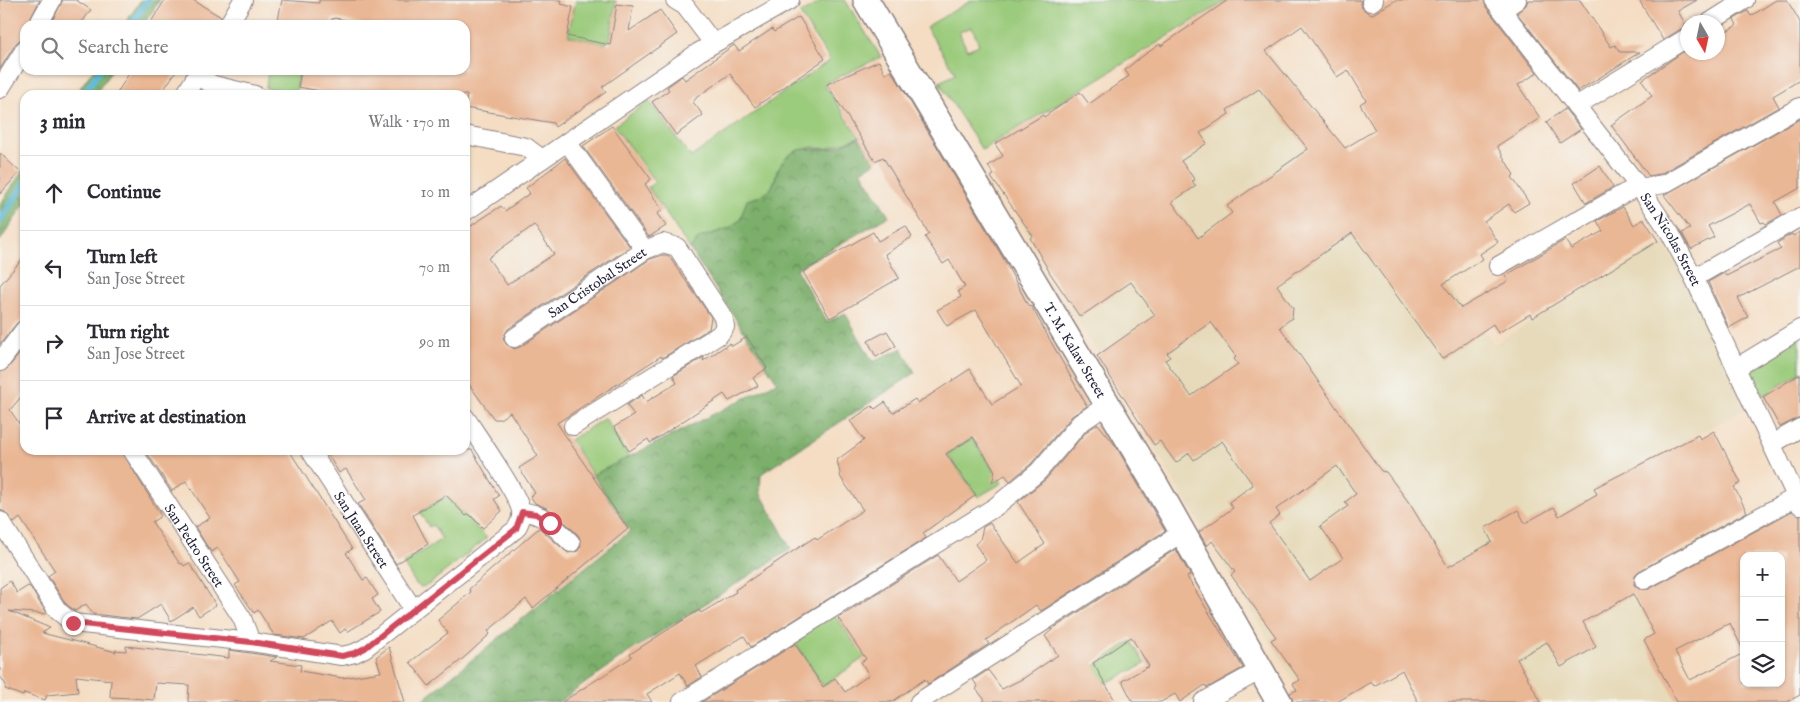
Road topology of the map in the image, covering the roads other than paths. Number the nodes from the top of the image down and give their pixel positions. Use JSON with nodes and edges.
{"nodes":[{"id":1,"x":52,"y":0,"type":"edge"},
{"id":2,"x":243,"y":0,"type":"edge"},
{"id":3,"x":675,"y":0,"type":"edge"},
{"id":4,"x":790,"y":0,"type":"edge"},
{"id":5,"x":866,"y":0,"type":"edge"},
{"id":6,"x":1517,"y":0,"type":"edge"},
{"id":7,"x":1733,"y":3,"type":"edge"},
{"id":8,"x":1498,"y":5,"type":"edge"},
{"id":9,"x":1718,"y":15,"type":"edge"},
{"id":10,"x":41,"y":20,"type":"edge"},
{"id":11,"x":231,"y":20,"type":"edge"},
{"id":12,"x":1680,"y":42,"type":"edge"},
{"id":13,"x":713,"y":43,"type":"junction"},
{"id":14,"x":20,"y":57,"type":"edge"},
{"id":15,"x":197,"y":75,"type":"edge"},
{"id":16,"x":201,"y":75,"type":"edge"},
{"id":17,"x":0,"y":89,"type":"edge"},
{"id":18,"x":188,"y":90,"type":"edge"},
{"id":19,"x":234,"y":90,"type":"edge"},
{"id":20,"x":1576,"y":106,"type":"junction"},
{"id":21,"x":1800,"y":107,"type":"edge"},
{"id":22,"x":470,"y":137,"type":"edge"},
{"id":23,"x":568,"y":142,"type":"junction"},
{"id":24,"x":542,"y":159,"type":"junction"},
{"id":25,"x":1640,"y":188,"type":"junction"},
{"id":26,"x":470,"y":209,"type":"edge"},
{"id":27,"x":1800,"y":217,"type":"edge"},
{"id":28,"x":645,"y":250,"type":"junction"},
{"id":29,"x":1498,"y":266,"type":"dead end"},
{"id":30,"x":1694,"y":278,"type":"junction"},
{"id":31,"x":1800,"y":329,"type":"edge"},
{"id":32,"x":20,"y":336,"type":"edge"},
{"id":33,"x":514,"y":338,"type":"dead end"},
{"id":34,"x":0,"y":362,"type":"edge"},
{"id":35,"x":1736,"y":368,"type":"junction"},
{"id":36,"x":1107,"y":405,"type":"junction"},
{"id":37,"x":470,"y":425,"type":"edge"},
{"id":38,"x":573,"y":426,"type":"dead end"},
{"id":39,"x":1800,"y":428,"type":"edge"},
{"id":40,"x":1772,"y":444,"type":"junction"},
{"id":41,"x":135,"y":455,"type":"edge"},
{"id":42,"x":313,"y":455,"type":"edge"},
{"id":43,"x":1798,"y":501,"type":"edge"},
{"id":44,"x":522,"y":512,"type":"junction"},
{"id":45,"x":0,"y":522,"type":"edge"},
{"id":46,"x":1183,"y":532,"type":"junction"},
{"id":47,"x":571,"y":543,"type":"dead end"},
{"id":48,"x":1644,"y":580,"type":"dead end"},
{"id":49,"x":413,"y":609,"type":"junction"},
{"id":50,"x":251,"y":642,"type":"junction"},
{"id":51,"x":1261,"y":670,"type":"junction"},
{"id":52,"x":682,"y":702,"type":"edge"},
{"id":53,"x":919,"y":702,"type":"edge"},
{"id":54,"x":1203,"y":702,"type":"edge"},
{"id":55,"x":1279,"y":702,"type":"edge"}],
"edges":[{"from":1,"to":10,"type":"street"},
{"from":2,"to":11,"type":"street"},
{"from":3,"to":13,"type":"street"},
{"from":4,"to":13,"type":"street"},
{"from":5,"to":36,"type":"street","name":"T. M. Kalaw Street"},
{"from":6,"to":8,"type":"street"},
{"from":7,"to":9,"type":"street"},
{"from":8,"to":20,"type":"street","name":"San Nicolas Street"},
{"from":12,"to":20,"type":"street"},
{"from":13,"to":23,"type":"street"},
{"from":14,"to":17,"type":"street"},
{"from":15,"to":18,"type":"street"},
{"from":16,"to":19,"type":"street"},
{"from":20,"to":25,"type":"street","name":"San Nicolas Street"},
{"from":21,"to":25,"type":"street"},
{"from":22,"to":24,"type":"street"},
{"from":23,"to":24,"type":"street"},
{"from":23,"to":28,"type":"street","name":"San Cristobal Street"},
{"from":24,"to":26,"type":"street"},
{"from":25,"to":29,"type":"street"},
{"from":25,"to":30,"type":"street","name":"San Nicolas Street"},
{"from":27,"to":30,"type":"street"},
{"from":28,"to":33,"type":"street","name":"San Cristobal Street"},
{"from":28,"to":38,"type":"street"},
{"from":30,"to":35,"type":"street","name":"San Nicolas Street"},
{"from":31,"to":35,"type":"street"},
{"from":32,"to":34,"type":"street"},
{"from":35,"to":40,"type":"street","name":"San Nicolas Street"},
{"from":36,"to":46,"type":"street","name":"T. M. Kalaw Street"},
{"from":36,"to":52,"type":"street"},
{"from":37,"to":44,"type":"street"},
{"from":39,"to":40,"type":"street"},
{"from":40,"to":43,"type":"street","name":"San Nicolas Street"},
{"from":41,"to":50,"type":"street","name":"San Pedro Street"},
{"from":42,"to":49,"type":"street","name":"San Juan Street"},
{"from":43,"to":48,"type":"street"},
{"from":44,"to":47,"type":"street"},
{"from":44,"to":49,"type":"street"},
{"from":45,"to":50,"type":"street"},
{"from":46,"to":51,"type":"street","name":"T. M. Kalaw Street"},
{"from":46,"to":53,"type":"street"},
{"from":49,"to":50,"type":"street"},
{"from":51,"to":54,"type":"street"},
{"from":51,"to":55,"type":"street","name":"T. M. Kalaw Street"}]}
